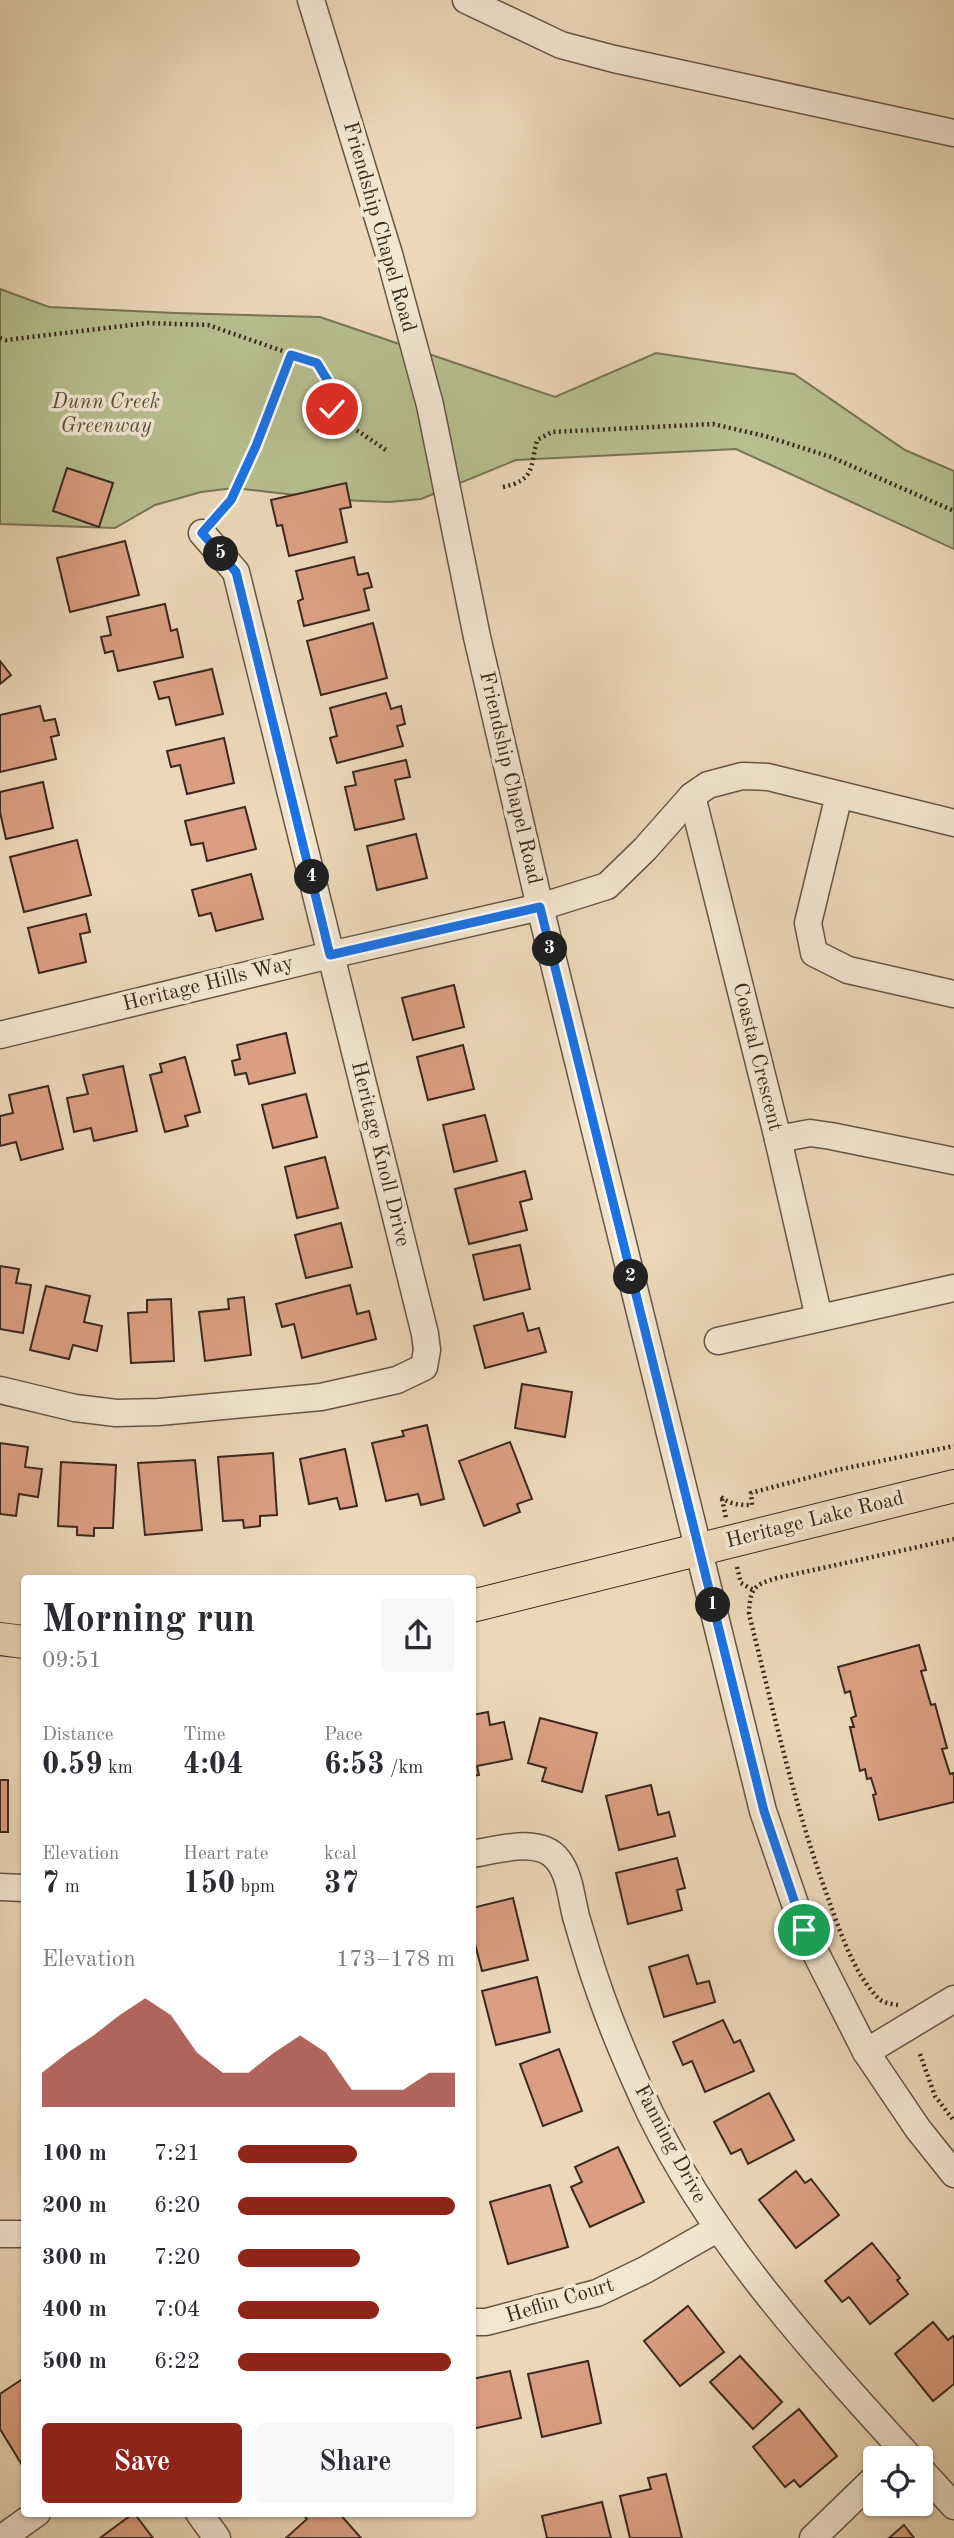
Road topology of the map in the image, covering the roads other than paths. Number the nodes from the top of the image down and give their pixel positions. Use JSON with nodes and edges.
{"nodes":[{"id":1,"x":311,"y":0,"type":"edge"},
{"id":2,"x":466,"y":0,"type":"edge"},
{"id":3,"x":954,"y":133,"type":"edge"},
{"id":4,"x":202,"y":533,"type":"road end"},
{"id":5,"x":839,"y":795,"type":"junction"},
{"id":6,"x":692,"y":796,"type":"junction"},
{"id":7,"x":954,"y":823,"type":"edge"},
{"id":8,"x":540,"y":907,"type":"junction"},
{"id":9,"x":330,"y":955,"type":"junction"},
{"id":10,"x":954,"y":994,"type":"edge"},
{"id":11,"x":0,"y":1034,"type":"edge"},
{"id":12,"x":778,"y":1139,"type":"junction"},
{"id":13,"x":954,"y":1161,"type":"edge"},
{"id":14,"x":954,"y":1288,"type":"edge"},
{"id":15,"x":819,"y":1318,"type":"junction"},
{"id":16,"x":718,"y":1341,"type":"dead end"},
{"id":17,"x":0,"y":1390,"type":"edge"},
{"id":18,"x":954,"y":1486,"type":"edge"},
{"id":19,"x":699,"y":1549,"type":"junction"},
{"id":20,"x":476,"y":1605,"type":"edge"},
{"id":21,"x":0,"y":1639,"type":"edge"},
{"id":22,"x":21,"y":1642,"type":"edge"},
{"id":23,"x":476,"y":1853,"type":"edge"},
{"id":24,"x":0,"y":1887,"type":"edge"},
{"id":25,"x":21,"y":1888,"type":"edge"},
{"id":26,"x":954,"y":1999,"type":"edge"},
{"id":27,"x":866,"y":2052,"type":"junction"},
{"id":28,"x":954,"y":2174,"type":"edge"},
{"id":29,"x":717,"y":2229,"type":"junction"},
{"id":30,"x":0,"y":2234,"type":"edge"},
{"id":31,"x":21,"y":2234,"type":"edge"},
{"id":32,"x":476,"y":2322,"type":"edge"},
{"id":33,"x":897,"y":2446,"type":"edge"},
{"id":34,"x":933,"y":2485,"type":"edge"},
{"id":35,"x":863,"y":2490,"type":"edge"},
{"id":36,"x":954,"y":2506,"type":"edge"},
{"id":37,"x":31,"y":2517,"type":"edge"},
{"id":38,"x":202,"y":2517,"type":"edge"},
{"id":39,"x":2,"y":2538,"type":"edge"},
{"id":40,"x":216,"y":2538,"type":"edge"},
{"id":41,"x":813,"y":2538,"type":"edge"}],
"edges":[{"from":1,"to":8,"type":"street","name":"Friendship Chapel Road"},
{"from":2,"to":3,"type":"street"},
{"from":4,"to":9,"type":"street","name":"Heritage Knoll Drive"},
{"from":5,"to":6,"type":"street"},
{"from":5,"to":7,"type":"street"},
{"from":5,"to":10,"type":"street"},
{"from":6,"to":8,"type":"street","name":"Heritage Hills Way"},
{"from":6,"to":12,"type":"street","name":"Coastal Crescent"},
{"from":8,"to":9,"type":"street","name":"Heritage Hills Way"},
{"from":8,"to":19,"type":"street","name":"Friendship Chapel Road"},
{"from":9,"to":11,"type":"street","name":"Heritage Hills Way"},
{"from":9,"to":17,"type":"street","name":"Heritage Knoll Drive"},
{"from":12,"to":13,"type":"street"},
{"from":12,"to":15,"type":"street","name":"Coastal Crescent"},
{"from":14,"to":15,"type":"street"},
{"from":15,"to":16,"type":"street"},
{"from":18,"to":19,"type":"main road","name":"Heritage Lake Road"},
{"from":19,"to":20,"type":"main road","name":"Heritage Lake Road"},
{"from":19,"to":27,"type":"street","name":"Friendship Chapel Road"},
{"from":21,"to":22,"type":"main road"},
{"from":23,"to":29,"type":"street","name":"Fanning Drive"},
{"from":24,"to":25,"type":"street"},
{"from":26,"to":27,"type":"street"},
{"from":27,"to":28,"type":"street","name":"Friendship Chapel Road"},
{"from":29,"to":32,"type":"street","name":"Heflin Court"},
{"from":29,"to":33,"type":"street","name":"Fanning Drive"},
{"from":30,"to":31,"type":"street"},
{"from":34,"to":36,"type":"street","name":"Fanning Drive"},
{"from":35,"to":41,"type":"street"},
{"from":37,"to":39,"type":"street"},
{"from":38,"to":40,"type":"street"}]}
